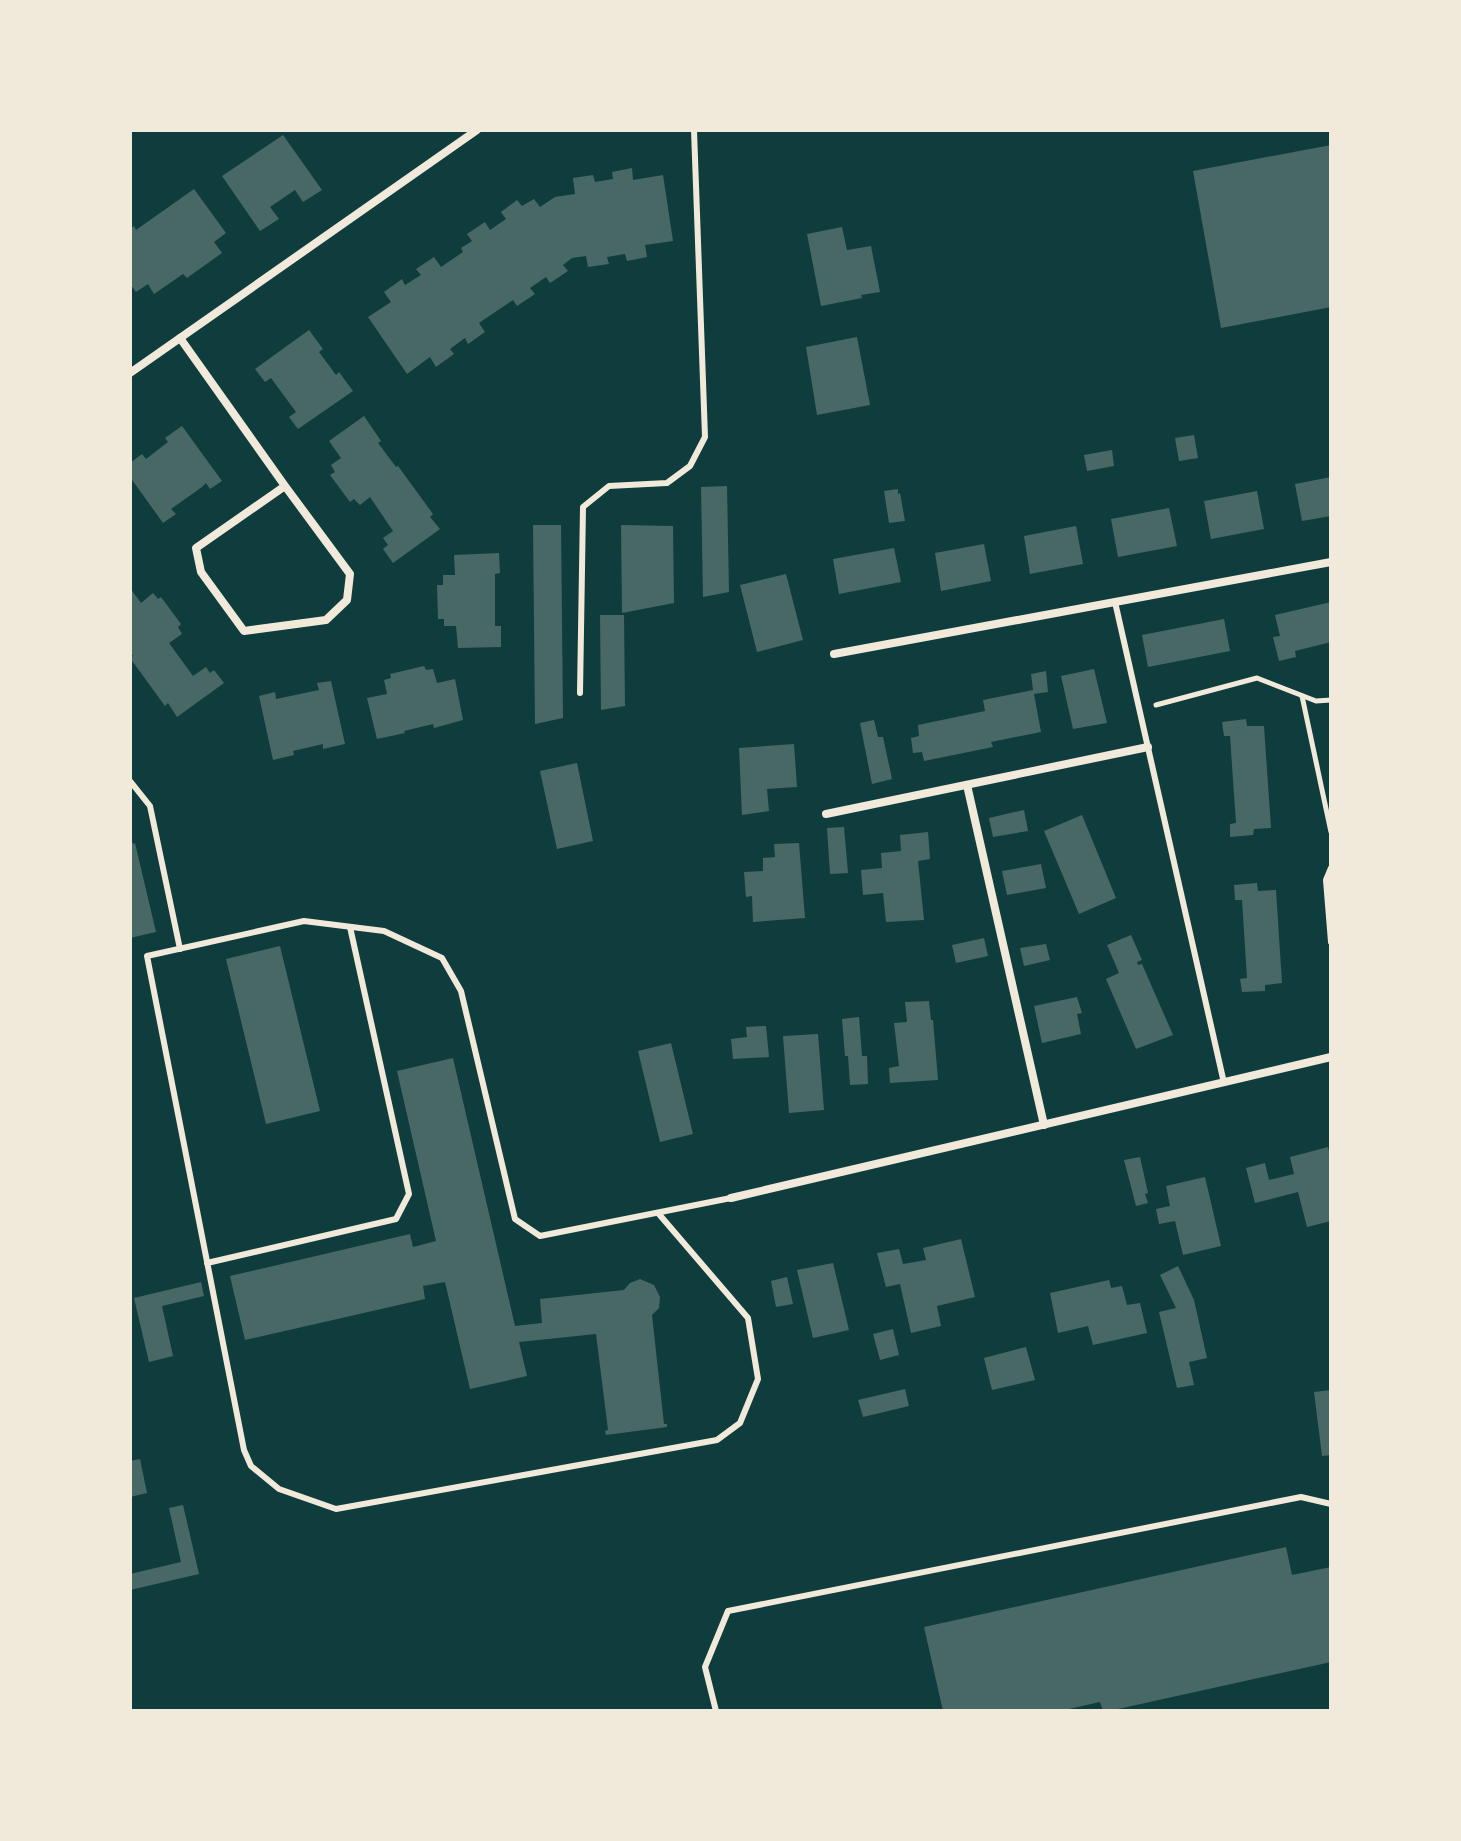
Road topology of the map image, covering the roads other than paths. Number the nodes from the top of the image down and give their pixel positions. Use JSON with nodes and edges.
{"nodes":[{"id":1,"x":477,"y":130,"type":"edge"},
{"id":2,"x":694,"y":130,"type":"edge"},
{"id":3,"x":180,"y":338,"type":"junction"},
{"id":4,"x":130,"y":373,"type":"edge"},
{"id":5,"x":285,"y":486,"type":"junction"},
{"id":6,"x":1331,"y":562,"type":"edge"},
{"id":7,"x":1115,"y":602,"type":"junction"},
{"id":8,"x":834,"y":654,"type":"dead end"},
{"id":9,"x":580,"y":693,"type":"dead end"},
{"id":10,"x":1148,"y":747,"type":"junction"},
{"id":11,"x":130,"y":781,"type":"edge"},
{"id":12,"x":967,"y":785,"type":"junction"},
{"id":13,"x":826,"y":814,"type":"dead end"},
{"id":14,"x":1331,"y":868,"type":"edge"},
{"id":15,"x":350,"y":927,"type":"junction"},
{"id":16,"x":1331,"y":942,"type":"edge"},
{"id":17,"x":180,"y":949,"type":"junction"},
{"id":18,"x":1331,"y":1057,"type":"edge"},
{"id":19,"x":1224,"y":1083,"type":"junction"},
{"id":20,"x":1044,"y":1125,"type":"junction"},
{"id":21,"x":731,"y":1198,"type":"joint"},
{"id":22,"x":658,"y":1213,"type":"junction"},
{"id":23,"x":207,"y":1263,"type":"junction"},
{"id":24,"x":1331,"y":1504,"type":"edge"},
{"id":25,"x":716,"y":1711,"type":"edge"}],
"edges":[{"from":1,"to":3,"type":"street"},
{"from":2,"to":9,"type":"lane"},
{"from":3,"to":4,"type":"street"},
{"from":3,"to":5,"type":"street"},
{"from":5,"to":5,"type":"street"},
{"from":6,"to":7,"type":"street"},
{"from":7,"to":8,"type":"street"},
{"from":7,"to":10,"type":"lane"},
{"from":10,"to":12,"type":"street"},
{"from":10,"to":19,"type":"lane"},
{"from":11,"to":17,"type":"lane"},
{"from":12,"to":13,"type":"street"},
{"from":12,"to":20,"type":"street"},
{"from":14,"to":16,"type":"lane"},
{"from":15,"to":17,"type":"lane"},
{"from":15,"to":22,"type":"lane"},
{"from":15,"to":23,"type":"lane"},
{"from":17,"to":23,"type":"lane"},
{"from":18,"to":19,"type":"street"},
{"from":19,"to":20,"type":"street"},
{"from":20,"to":21,"type":"street"},
{"from":21,"to":22,"type":"lane"},
{"from":22,"to":23,"type":"lane"},
{"from":24,"to":25,"type":"lane"}]}
